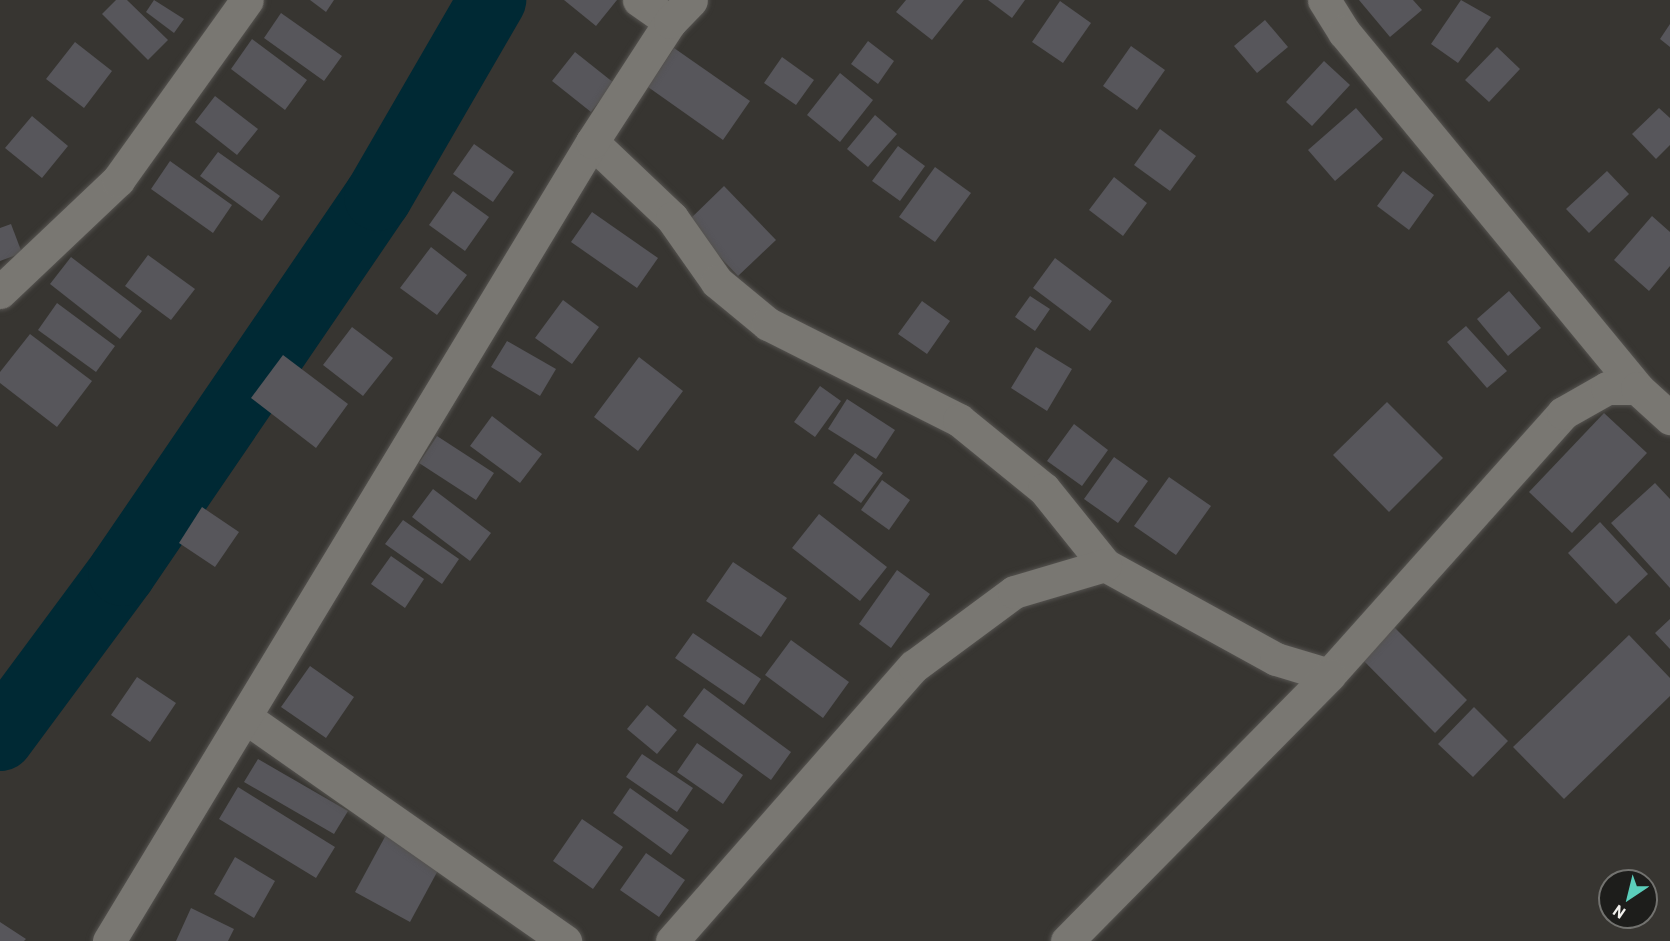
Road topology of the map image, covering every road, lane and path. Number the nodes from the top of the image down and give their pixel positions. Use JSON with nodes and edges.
{"nodes":[{"id":1,"x":247,"y":0,"type":"edge"},
{"id":2,"x":639,"y":0,"type":"edge"},
{"id":3,"x":1324,"y":0,"type":"edge"},
{"id":4,"x":680,"y":11,"type":"edge"},
{"id":5,"x":592,"y":142,"type":"junction"},
{"id":6,"x":0,"y":292,"type":"edge"},
{"id":7,"x":1637,"y":388,"type":"junction"},
{"id":8,"x":1670,"y":418,"type":"edge"},
{"id":9,"x":1106,"y":565,"type":"junction"},
{"id":10,"x":1329,"y":675,"type":"junction"},
{"id":11,"x":245,"y":717,"type":"junction"},
{"id":12,"x":109,"y":941,"type":"edge"},
{"id":13,"x":566,"y":941,"type":"edge"},
{"id":14,"x":672,"y":941,"type":"edge"},
{"id":15,"x":1067,"y":941,"type":"edge"}],
"edges":[{"from":1,"to":6,"type":"street"},
{"from":2,"to":4,"type":"street"},
{"from":3,"to":7,"type":"street"},
{"from":4,"to":5,"type":"street"},
{"from":5,"to":9,"type":"street"},
{"from":5,"to":11,"type":"street"},
{"from":7,"to":8,"type":"street"},
{"from":7,"to":10,"type":"street"},
{"from":9,"to":10,"type":"street"},
{"from":9,"to":14,"type":"street"},
{"from":10,"to":15,"type":"street"},
{"from":11,"to":12,"type":"street"},
{"from":11,"to":13,"type":"street"}]}
